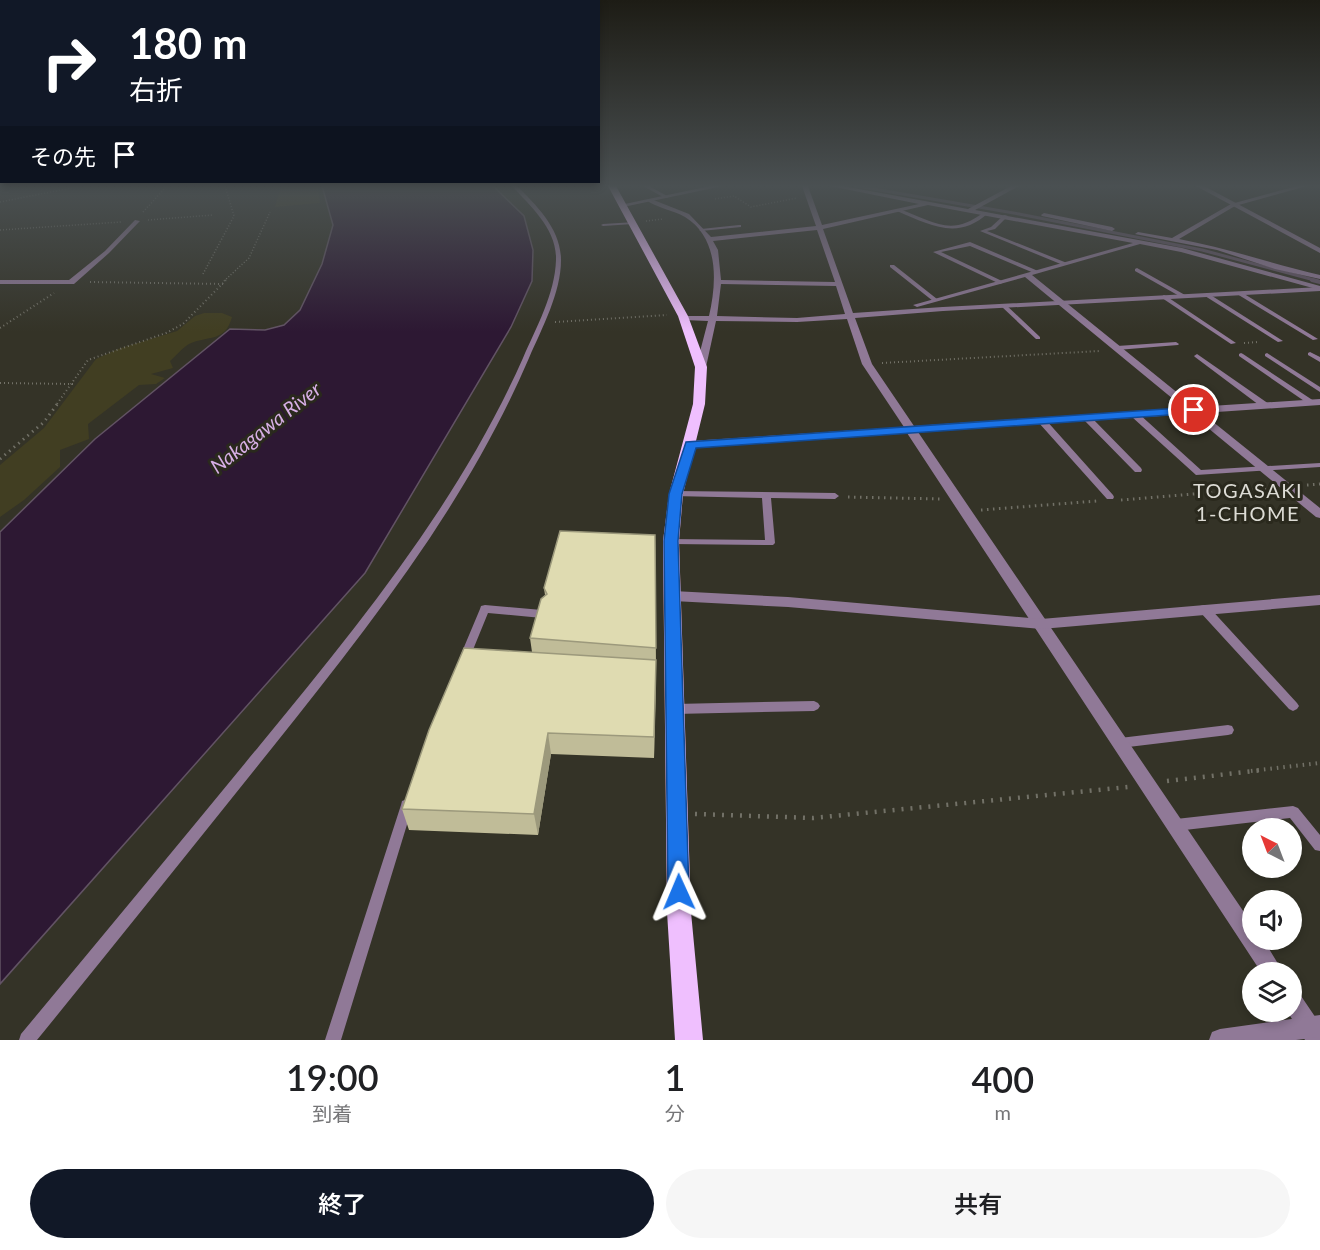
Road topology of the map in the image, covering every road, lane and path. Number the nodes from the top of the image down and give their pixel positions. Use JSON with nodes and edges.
{"nodes":[{"id":1,"x":123,"y":235,"type":"edge"},
{"id":2,"x":224,"y":235,"type":"edge"},
{"id":3,"x":260,"y":235,"type":"edge"},
{"id":4,"x":553,"y":235,"type":"edge"},
{"id":5,"x":639,"y":235,"type":"edge"},
{"id":6,"x":705,"y":235,"type":"edge"},
{"id":7,"x":754,"y":235,"type":"edge"},
{"id":8,"x":821,"y":235,"type":"edge"},
{"id":9,"x":991,"y":235,"type":"edge"},
{"id":10,"x":1099,"y":235,"type":"edge"},
{"id":11,"x":1142,"y":235,"type":"edge"},
{"id":12,"x":1183,"y":235,"type":"edge"},
{"id":13,"x":1289,"y":235,"type":"edge"},
{"id":14,"x":709,"y":239,"type":"junction"},
{"id":15,"x":1176,"y":239,"type":"junction"},
{"id":16,"x":1142,"y":243,"type":"junction"},
{"id":17,"x":1161,"y":246,"type":"junction"},
{"id":18,"x":1320,"y":251,"type":"edge"},
{"id":19,"x":1065,"y":264,"type":"junction"},
{"id":20,"x":892,"y":266,"type":"dead end"},
{"id":21,"x":1137,"y":270,"type":"dead end"},
{"id":22,"x":1032,"y":273,"type":"junction"},
{"id":23,"x":203,"y":274,"type":"dead end"},
{"id":24,"x":1320,"y":277,"type":"edge"},
{"id":25,"x":0,"y":282,"type":"edge"},
{"id":26,"x":71,"y":282,"type":"junction"},
{"id":27,"x":718,"y":282,"type":"junction"},
{"id":28,"x":1000,"y":282,"type":"junction"},
{"id":29,"x":224,"y":284,"type":"junction"},
{"id":30,"x":839,"y":284,"type":"junction"},
{"id":31,"x":1320,"y":288,"type":"edge"},
{"id":32,"x":1239,"y":293,"type":"junction"},
{"id":33,"x":1207,"y":295,"type":"junction"},
{"id":34,"x":1183,"y":296,"type":"junction"},
{"id":35,"x":1164,"y":297,"type":"junction"},
{"id":36,"x":935,"y":300,"type":"junction"},
{"id":37,"x":1062,"y":302,"type":"junction"},
{"id":38,"x":1003,"y":305,"type":"junction"},
{"id":39,"x":899,"y":311,"type":"junction"},
{"id":40,"x":850,"y":315,"type":"junction"},
{"id":41,"x":683,"y":317,"type":"junction"},
{"id":42,"x":712,"y":318,"type":"junction"},
{"id":43,"x":541,"y":321,"type":"junction"},
{"id":44,"x":0,"y":328,"type":"edge"},
{"id":45,"x":1038,"y":338,"type":"dead end"},
{"id":46,"x":1315,"y":339,"type":"dead end"},
{"id":47,"x":1280,"y":341,"type":"joint"},
{"id":48,"x":1233,"y":343,"type":"joint"},
{"id":49,"x":1176,"y":344,"type":"dead end"},
{"id":50,"x":1118,"y":349,"type":"junction"},
{"id":51,"x":1310,"y":354,"type":"dead end"},
{"id":52,"x":1241,"y":355,"type":"dead end"},
{"id":53,"x":1267,"y":355,"type":"dead end"},
{"id":54,"x":1197,"y":356,"type":"dead end"},
{"id":55,"x":1320,"y":360,"type":"edge"},
{"id":56,"x":874,"y":363,"type":"dead end"},
{"id":57,"x":701,"y":367,"type":"junction"},
{"id":58,"x":0,"y":382,"type":"edge"},
{"id":59,"x":73,"y":384,"type":"junction"},
{"id":60,"x":1320,"y":390,"type":"edge"},
{"id":61,"x":1315,"y":405,"type":"edge"},
{"id":62,"x":1266,"y":406,"type":"junction"},
{"id":63,"x":1194,"y":410,"type":"junction"},
{"id":64,"x":1135,"y":415,"type":"junction"},
{"id":65,"x":1087,"y":418,"type":"junction"},
{"id":66,"x":1042,"y":421,"type":"junction"},
{"id":67,"x":911,"y":430,"type":"junction"},
{"id":68,"x":690,"y":444,"type":"junction"},
{"id":69,"x":0,"y":459,"type":"edge"},
{"id":70,"x":1320,"y":465,"type":"edge"},
{"id":71,"x":1265,"y":469,"type":"junction"},
{"id":72,"x":1138,"y":470,"type":"dead end"},
{"id":73,"x":1320,"y":484,"type":"edge"},
{"id":74,"x":1287,"y":487,"type":"junction"},
{"id":75,"x":676,"y":494,"type":"junction"},
{"id":76,"x":766,"y":495,"type":"junction"},
{"id":77,"x":835,"y":496,"type":"joint"},
{"id":78,"x":958,"y":499,"type":"junction"},
{"id":79,"x":1109,"y":499,"type":"junction"},
{"id":80,"x":975,"y":511,"type":"dead end"},
{"id":81,"x":1320,"y":514,"type":"edge"},
{"id":82,"x":671,"y":541,"type":"junction"},
{"id":83,"x":673,"y":596,"type":"junction"},
{"id":84,"x":1319,"y":601,"type":"edge"},
{"id":85,"x":1204,"y":609,"type":"junction"},
{"id":86,"x":542,"y":614,"type":"edge"},
{"id":87,"x":1041,"y":624,"type":"junction"},
{"id":88,"x":466,"y":665,"type":"edge"},
{"id":89,"x":814,"y":706,"type":"dead end"},
{"id":90,"x":1293,"y":706,"type":"dead end"},
{"id":91,"x":675,"y":709,"type":"junction"},
{"id":92,"x":1228,"y":730,"type":"dead end"},
{"id":93,"x":1120,"y":743,"type":"junction"},
{"id":94,"x":1320,"y":763,"type":"edge"},
{"id":95,"x":1148,"y":784,"type":"junction"},
{"id":96,"x":413,"y":787,"type":"edge"},
{"id":97,"x":677,"y":813,"type":"junction"},
{"id":98,"x":1176,"y":825,"type":"junction"},
{"id":99,"x":1320,"y":845,"type":"edge"},
{"id":100,"x":1266,"y":962,"type":"edge"},
{"id":101,"x":1302,"y":1013,"type":"edge"},
{"id":102,"x":1316,"y":1031,"type":"edge"},
{"id":103,"x":27,"y":1040,"type":"edge"},
{"id":104,"x":333,"y":1040,"type":"edge"},
{"id":105,"x":689,"y":1040,"type":"edge"},
{"id":106,"x":1220,"y":1040,"type":"edge"}],
"edges":[{"from":1,"to":26,"type":"street"},
{"from":2,"to":23,"type":"path"},
{"from":3,"to":29,"type":"path"},
{"from":4,"to":43,"type":"lane"},
{"from":5,"to":41,"type":"main road"},
{"from":6,"to":14,"type":"street"},
{"from":7,"to":14,"type":"street"},
{"from":8,"to":30,"type":"street"},
{"from":9,"to":19,"type":"lane"},
{"from":10,"to":16,"type":"street"},
{"from":11,"to":15,"type":"street"},
{"from":12,"to":15,"type":"street"},
{"from":13,"to":18,"type":"street"},
{"from":14,"to":27,"type":"street"},
{"from":15,"to":17,"type":"street"},
{"from":15,"to":24,"type":"street"},
{"from":16,"to":17,"type":"street"},
{"from":16,"to":19,"type":"street"},
{"from":17,"to":31,"type":"street"},
{"from":19,"to":22,"type":"street"},
{"from":20,"to":36,"type":"lane"},
{"from":21,"to":34,"type":"lane"},
{"from":22,"to":28,"type":"street"},
{"from":22,"to":28,"type":"lane"},
{"from":22,"to":37,"type":"street"},
{"from":25,"to":26,"type":"street"},
{"from":26,"to":29,"type":"path"},
{"from":26,"to":44,"type":"path"},
{"from":27,"to":30,"type":"street"},
{"from":27,"to":42,"type":"street"},
{"from":28,"to":36,"type":"street"},
{"from":29,"to":59,"type":"path"},
{"from":30,"to":40,"type":"street"},
{"from":31,"to":32,"type":"street"},
{"from":32,"to":33,"type":"street"},
{"from":32,"to":46,"type":"lane"},
{"from":33,"to":34,"type":"street"},
{"from":33,"to":47,"type":"lane"},
{"from":34,"to":35,"type":"street"},
{"from":35,"to":37,"type":"street"},
{"from":35,"to":48,"type":"lane"},
{"from":36,"to":39,"type":"street"},
{"from":37,"to":38,"type":"street"},
{"from":37,"to":50,"type":"street"},
{"from":38,"to":39,"type":"street"},
{"from":38,"to":45,"type":"lane"},
{"from":39,"to":40,"type":"street"},
{"from":40,"to":42,"type":"street"},
{"from":40,"to":67,"type":"street"},
{"from":41,"to":42,"type":"street"},
{"from":41,"to":43,"type":"path"},
{"from":41,"to":57,"type":"main road"},
{"from":42,"to":57,"type":"street"},
{"from":43,"to":103,"type":"lane"},
{"from":47,"to":48,"type":"path"},
{"from":49,"to":50,"type":"lane"},
{"from":50,"to":56,"type":"path"},
{"from":50,"to":63,"type":"street"},
{"from":51,"to":55,"type":"lane"},
{"from":52,"to":61,"type":"lane"},
{"from":53,"to":60,"type":"lane"},
{"from":54,"to":62,"type":"lane"},
{"from":57,"to":68,"type":"main road"},
{"from":58,"to":59,"type":"path"},
{"from":59,"to":69,"type":"path"},
{"from":61,"to":62,"type":"street"},
{"from":62,"to":63,"type":"street"},
{"from":63,"to":64,"type":"street"},
{"from":63,"to":71,"type":"street"},
{"from":64,"to":65,"type":"street"},
{"from":64,"to":71,"type":"lane"},
{"from":65,"to":66,"type":"street"},
{"from":65,"to":72,"type":"lane"},
{"from":66,"to":67,"type":"street"},
{"from":66,"to":79,"type":"lane"},
{"from":67,"to":68,"type":"street"},
{"from":67,"to":78,"type":"street"},
{"from":68,"to":75,"type":"main road"},
{"from":70,"to":71,"type":"lane"},
{"from":71,"to":74,"type":"street"},
{"from":73,"to":74,"type":"path"},
{"from":74,"to":79,"type":"path"},
{"from":74,"to":81,"type":"street"},
{"from":75,"to":76,"type":"lane"},
{"from":75,"to":82,"type":"main road"},
{"from":76,"to":77,"type":"lane"},
{"from":76,"to":82,"type":"lane"},
{"from":77,"to":78,"type":"path"},
{"from":78,"to":87,"type":"street"},
{"from":79,"to":80,"type":"path"},
{"from":82,"to":83,"type":"main road"},
{"from":83,"to":87,"type":"street"},
{"from":83,"to":91,"type":"main road"},
{"from":84,"to":85,"type":"street"},
{"from":85,"to":87,"type":"street"},
{"from":85,"to":90,"type":"lane"},
{"from":86,"to":88,"type":"lane"},
{"from":87,"to":93,"type":"street"},
{"from":89,"to":91,"type":"lane"},
{"from":91,"to":97,"type":"main road"},
{"from":92,"to":93,"type":"lane"},
{"from":93,"to":95,"type":"street"},
{"from":94,"to":95,"type":"path"},
{"from":95,"to":97,"type":"path"},
{"from":95,"to":98,"type":"street"},
{"from":96,"to":104,"type":"lane"},
{"from":97,"to":105,"type":"main road"},
{"from":98,"to":99,"type":"lane"},
{"from":98,"to":100,"type":"street"},
{"from":101,"to":102,"type":"street"},
{"from":102,"to":106,"type":"street"}]}
